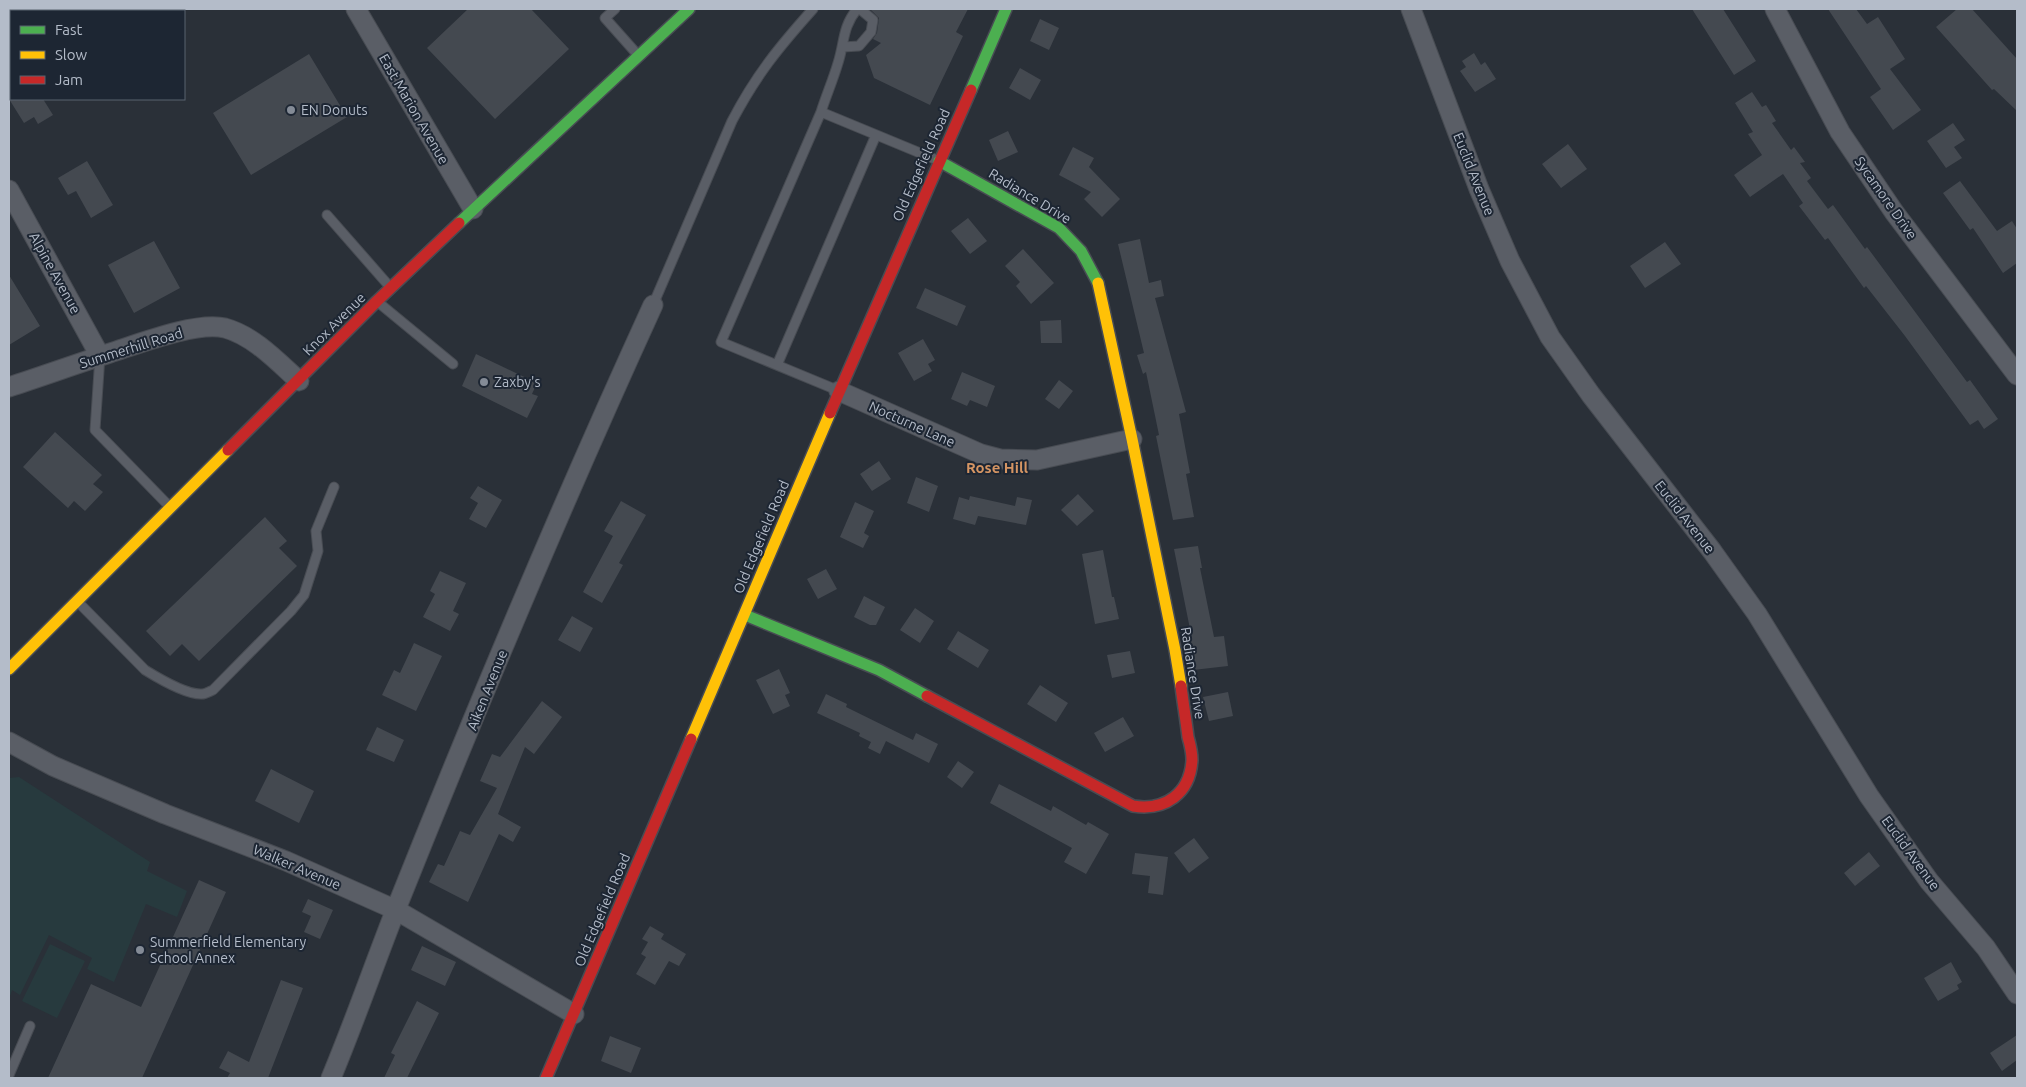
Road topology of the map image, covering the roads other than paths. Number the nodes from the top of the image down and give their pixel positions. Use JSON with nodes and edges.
{"nodes":[{"id":1,"x":356,"y":9,"type":"edge"},
{"id":2,"x":615,"y":9,"type":"edge"},
{"id":3,"x":688,"y":9,"type":"edge"},
{"id":4,"x":813,"y":9,"type":"edge"},
{"id":5,"x":858,"y":9,"type":"edge"},
{"id":6,"x":1006,"y":9,"type":"edge"},
{"id":7,"x":1411,"y":9,"type":"edge"},
{"id":8,"x":1775,"y":9,"type":"edge"},
{"id":9,"x":843,"y":47,"type":"junction"},
{"id":10,"x":638,"y":56,"type":"junction"},
{"id":11,"x":820,"y":112,"type":"junction"},
{"id":12,"x":876,"y":135,"type":"junction"},
{"id":13,"x":940,"y":162,"type":"junction"},
{"id":14,"x":9,"y":190,"type":"edge"},
{"id":15,"x":473,"y":209,"type":"junction"},
{"id":16,"x":327,"y":215,"type":"dead end"},
{"id":17,"x":391,"y":288,"type":"junction"},
{"id":18,"x":377,"y":301,"type":"junction"},
{"id":19,"x":652,"y":305,"type":"joint"},
{"id":20,"x":100,"y":356,"type":"junction"},
{"id":21,"x":453,"y":364,"type":"dead end"},
{"id":22,"x":777,"y":365,"type":"junction"},
{"id":23,"x":2017,"y":375,"type":"edge"},
{"id":24,"x":299,"y":381,"type":"junction"},
{"id":25,"x":9,"y":387,"type":"edge"},
{"id":26,"x":839,"y":391,"type":"junction"},
{"id":27,"x":1132,"y":439,"type":"junction"},
{"id":28,"x":334,"y":487,"type":"dead end"},
{"id":29,"x":170,"y":507,"type":"junction"},
{"id":30,"x":77,"y":601,"type":"junction"},
{"id":31,"x":744,"y":615,"type":"junction"},
{"id":32,"x":9,"y":669,"type":"edge"},
{"id":33,"x":9,"y":742,"type":"edge"},
{"id":34,"x":396,"y":910,"type":"junction"},
{"id":35,"x":2017,"y":994,"type":"edge"},
{"id":36,"x":574,"y":1014,"type":"junction"},
{"id":37,"x":30,"y":1026,"type":"dead end"},
{"id":38,"x":9,"y":1075,"type":"edge"},
{"id":39,"x":331,"y":1078,"type":"edge"},
{"id":40,"x":546,"y":1078,"type":"edge"}],
"edges":[{"from":1,"to":15,"type":"street","name":"East Marion Avenue"},
{"from":2,"to":10,"type":"lane"},
{"from":3,"to":10,"type":"street","name":"Knox Avenue"},
{"from":4,"to":19,"type":"lane"},
{"from":5,"to":9,"type":"lane"},
{"from":5,"to":9,"type":"lane"},
{"from":6,"to":13,"type":"street","name":"Old Edgefield Road"},
{"from":7,"to":35,"type":"street","name":"Euclid Avenue"},
{"from":8,"to":23,"type":"street","name":"Sycamore Drive"},
{"from":9,"to":11,"type":"lane"},
{"from":10,"to":15,"type":"street","name":"Knox Avenue"},
{"from":11,"to":12,"type":"lane"},
{"from":11,"to":22,"type":"lane"},
{"from":12,"to":13,"type":"lane"},
{"from":12,"to":22,"type":"lane"},
{"from":13,"to":26,"type":"street","name":"Old Edgefield Road"},
{"from":13,"to":27,"type":"street","name":"Radiance Drive"},
{"from":14,"to":20,"type":"street","name":"Alpine Avenue"},
{"from":15,"to":17,"type":"street","name":"Knox Avenue"},
{"from":16,"to":17,"type":"lane"},
{"from":17,"to":18,"type":"street","name":"Knox Avenue"},
{"from":18,"to":21,"type":"lane"},
{"from":18,"to":24,"type":"street","name":"Knox Avenue"},
{"from":19,"to":34,"type":"street","name":"Aiken Avenue"},
{"from":20,"to":24,"type":"street","name":"Summerhill Road"},
{"from":20,"to":25,"type":"street","name":"Summerhill Road"},
{"from":20,"to":29,"type":"lane"},
{"from":22,"to":26,"type":"lane"},
{"from":24,"to":29,"type":"street","name":"Knox Avenue"},
{"from":26,"to":27,"type":"street","name":"Nocturne Lane"},
{"from":26,"to":31,"type":"street","name":"Old Edgefield Road"},
{"from":27,"to":31,"type":"street","name":"Radiance Drive"},
{"from":28,"to":30,"type":"lane"},
{"from":29,"to":30,"type":"street","name":"Knox Avenue"},
{"from":30,"to":32,"type":"street","name":"Knox Avenue"},
{"from":31,"to":36,"type":"street","name":"Old Edgefield Road"},
{"from":33,"to":34,"type":"street","name":"Walker Avenue"},
{"from":34,"to":36,"type":"street","name":"Walker Avenue"},
{"from":34,"to":39,"type":"street","name":"Aiken Avenue"},
{"from":36,"to":40,"type":"street","name":"Old Edgefield Road"},
{"from":37,"to":38,"type":"lane"}]}
